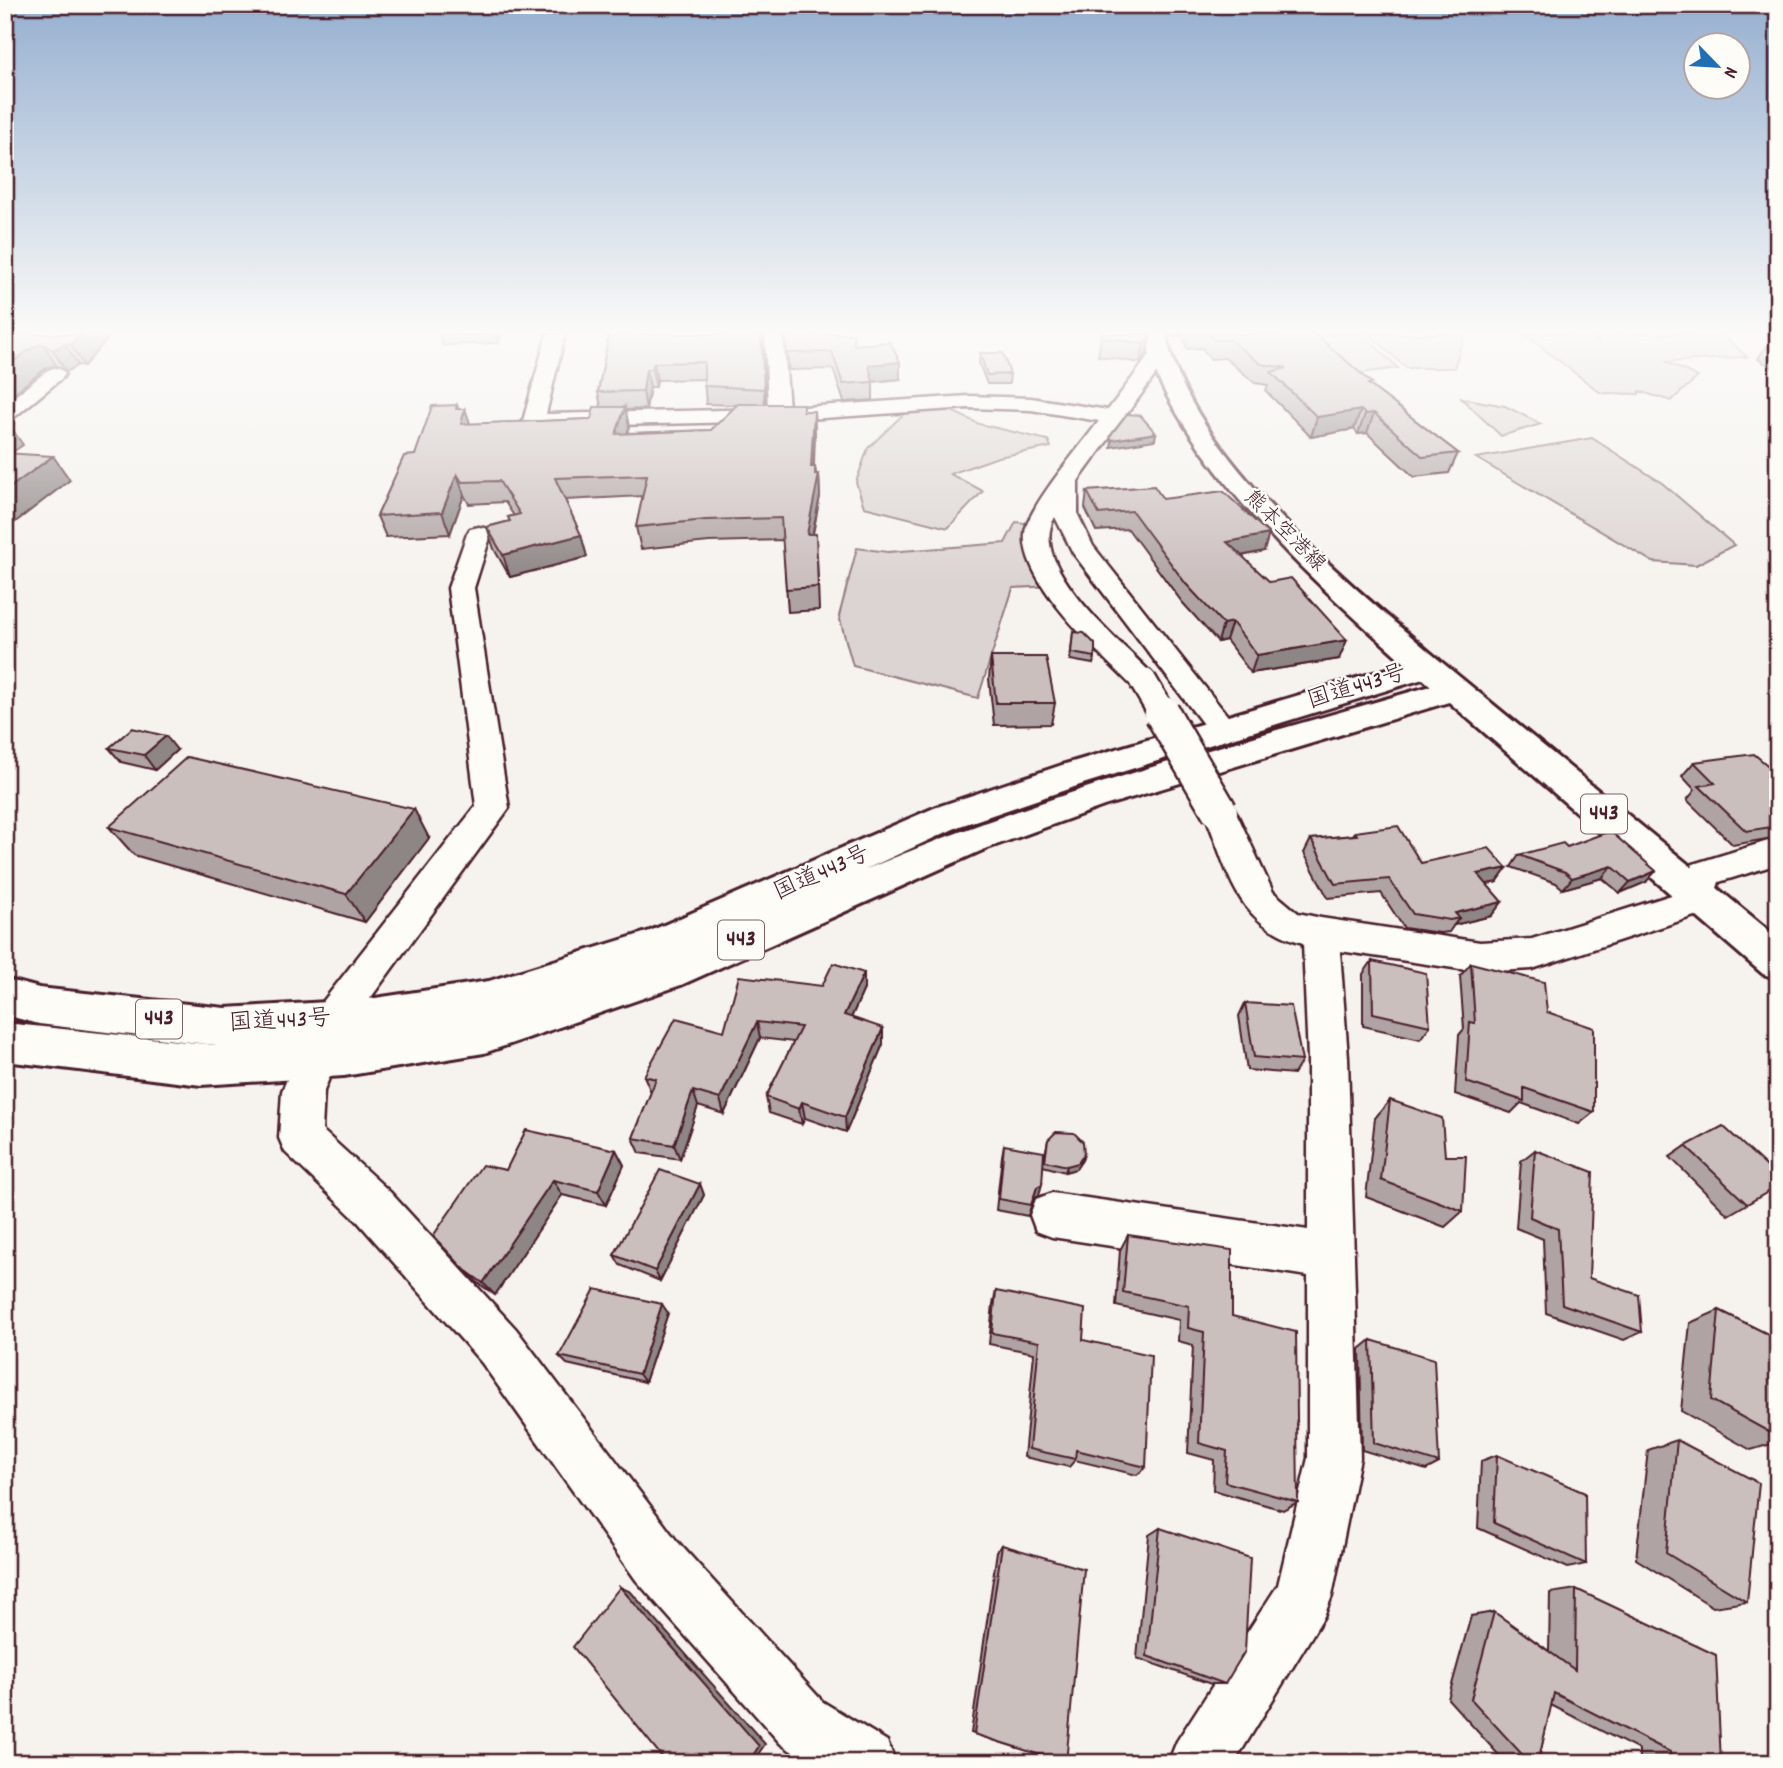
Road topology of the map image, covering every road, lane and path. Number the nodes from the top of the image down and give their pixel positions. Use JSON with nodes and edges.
{"nodes":[{"id":1,"x":535,"y":417,"type":"edge"},
{"id":2,"x":717,"y":417,"type":"edge"},
{"id":3,"x":1109,"y":417,"type":"edge"},
{"id":4,"x":1112,"y":417,"type":"joint"},
{"id":5,"x":1193,"y":417,"type":"edge"},
{"id":6,"x":1067,"y":481,"type":"junction"},
{"id":7,"x":479,"y":534,"type":"dead end"},
{"id":8,"x":1441,"y":678,"type":"junction"},
{"id":9,"x":1223,"y":729,"type":"junction"},
{"id":10,"x":1778,"y":851,"type":"edge"},
{"id":11,"x":1702,"y":895,"type":"junction"},
{"id":12,"x":1321,"y":933,"type":"junction"},
{"id":13,"x":1778,"y":962,"type":"edge"},
{"id":14,"x":5,"y":997,"type":"edge"},
{"id":15,"x":324,"y":1040,"type":"junction"},
{"id":16,"x":5,"y":1042,"type":"edge"},
{"id":17,"x":1052,"y":1216,"type":"dead end"},
{"id":18,"x":1332,"y":1257,"type":"junction"},
{"id":19,"x":865,"y":1763,"type":"edge"},
{"id":20,"x":1199,"y":1763,"type":"edge"}],
"edges":[{"from":1,"to":2,"type":"street"},
{"from":3,"to":4,"type":"street"},
{"from":4,"to":6,"type":"street"},
{"from":5,"to":8,"type":"main road","name":"熊本空港線"},
{"from":6,"to":9,"type":"street"},
{"from":6,"to":12,"type":"street","bridge":true},
{"from":7,"to":15,"type":"street"},
{"from":8,"to":9,"type":"main road","name":"国道443号","number":"443"},
{"from":8,"to":11,"type":"main road","number":"443"},
{"from":8,"to":15,"type":"main road","name":"国道443号","number":"443"},
{"from":9,"to":15,"type":"main road","name":"国道443号","number":"443"},
{"from":10,"to":11,"type":"street"},
{"from":11,"to":12,"type":"street"},
{"from":11,"to":13,"type":"main road","number":"443"},
{"from":12,"to":18,"type":"street"},
{"from":14,"to":15,"type":"main road","name":"国道443号","number":"443"},
{"from":15,"to":16,"type":"main road","name":"国道443号","number":"443"},
{"from":15,"to":19,"type":"street"},
{"from":17,"to":18,"type":"street"},
{"from":18,"to":20,"type":"street"}]}
